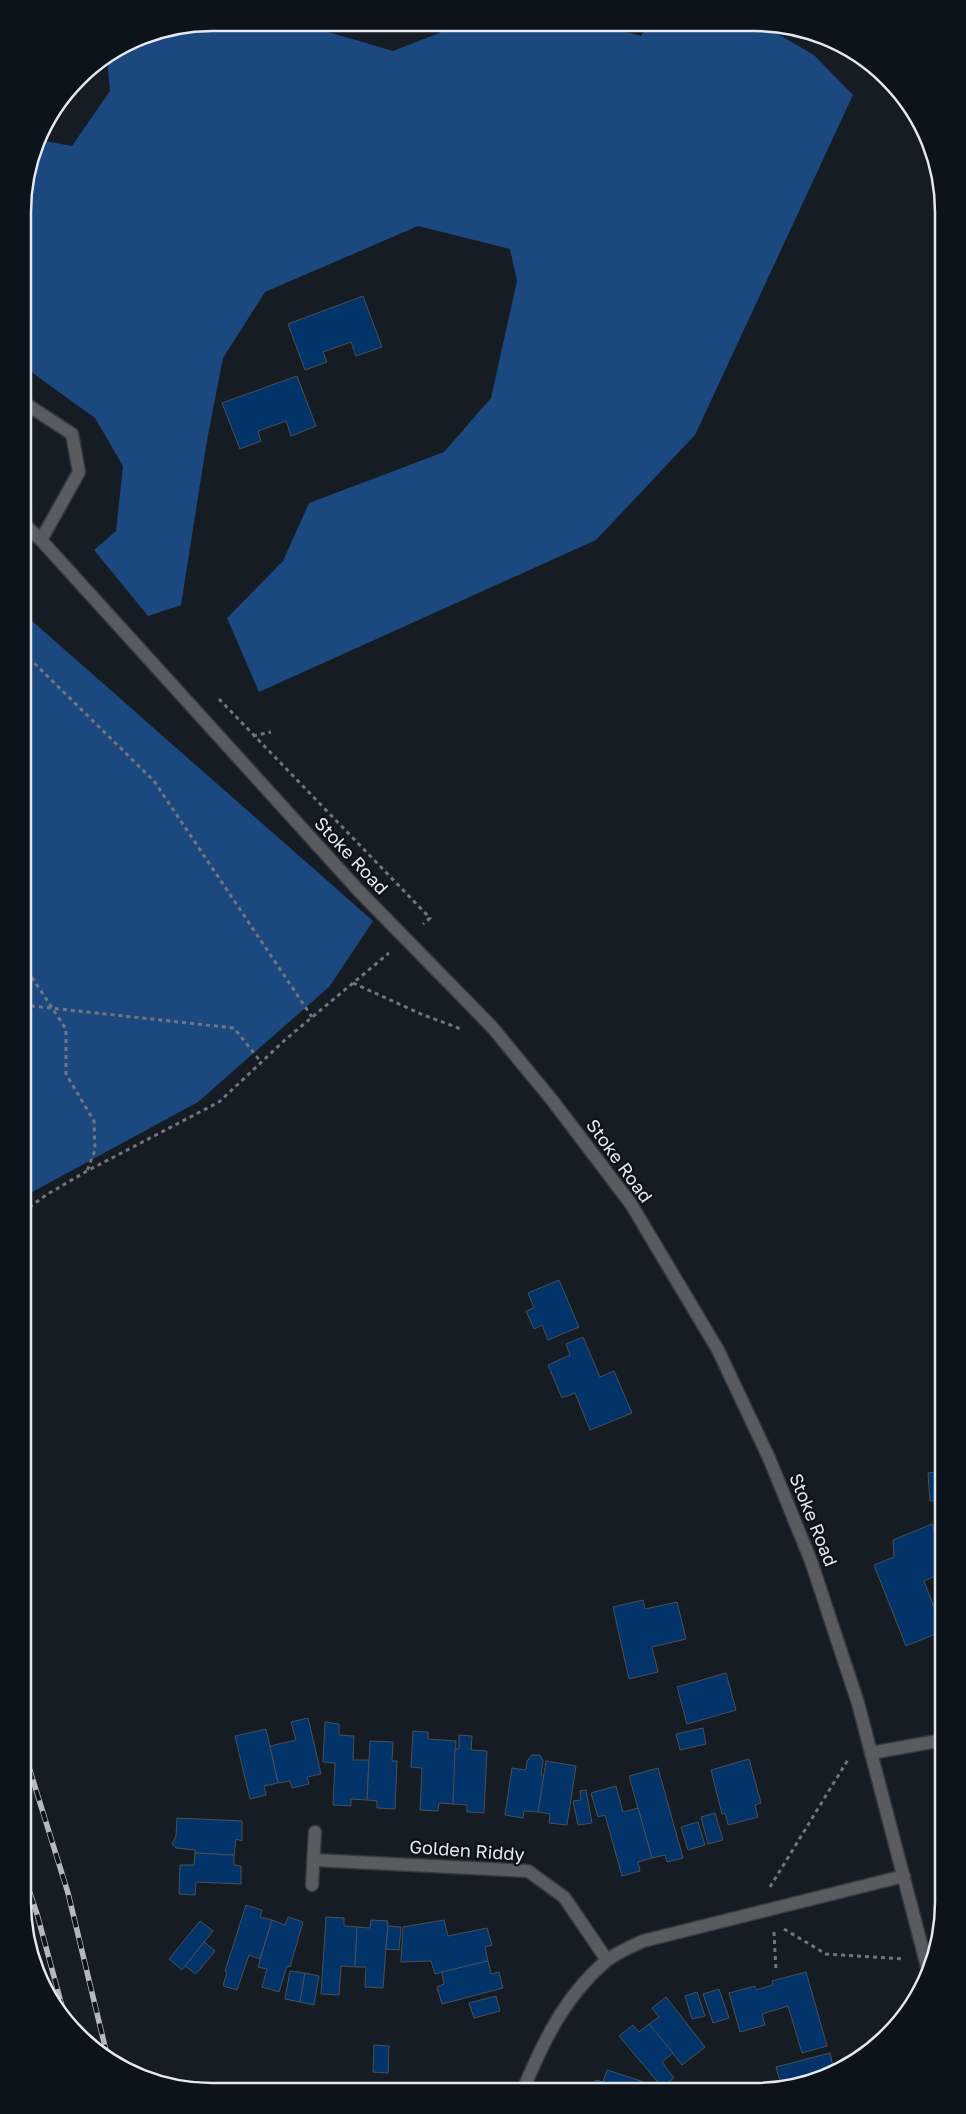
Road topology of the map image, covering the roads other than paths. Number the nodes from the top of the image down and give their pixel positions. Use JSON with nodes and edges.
{"nodes":[{"id":1,"x":31,"y":407,"type":"edge"},
{"id":2,"x":31,"y":531,"type":"edge"},
{"id":3,"x":41,"y":540,"type":"junction"},
{"id":4,"x":935,"y":1742,"type":"edge"},
{"id":5,"x":871,"y":1754,"type":"junction"},
{"id":6,"x":315,"y":1832,"type":"dead end"},
{"id":7,"x":314,"y":1860,"type":"junction"},
{"id":8,"x":904,"y":1876,"type":"junction"},
{"id":9,"x":312,"y":1885,"type":"dead end"},
{"id":10,"x":925,"y":1959,"type":"edge"},
{"id":11,"x":607,"y":1960,"type":"junction"},
{"id":12,"x":526,"y":2083,"type":"edge"}],
"edges":[{"from":1,"to":3,"type":"street"},
{"from":2,"to":3,"type":"street","name":"Stoke Road"},
{"from":3,"to":5,"type":"street","name":"Stoke Road"},
{"from":4,"to":5,"type":"street"},
{"from":5,"to":8,"type":"street","name":"Stoke Road"},
{"from":6,"to":7,"type":"street"},
{"from":7,"to":9,"type":"street"},
{"from":7,"to":11,"type":"street","name":"Golden Riddy"},
{"from":8,"to":10,"type":"street","name":"Stoke Road"},
{"from":8,"to":11,"type":"street"},
{"from":11,"to":12,"type":"street"}]}
